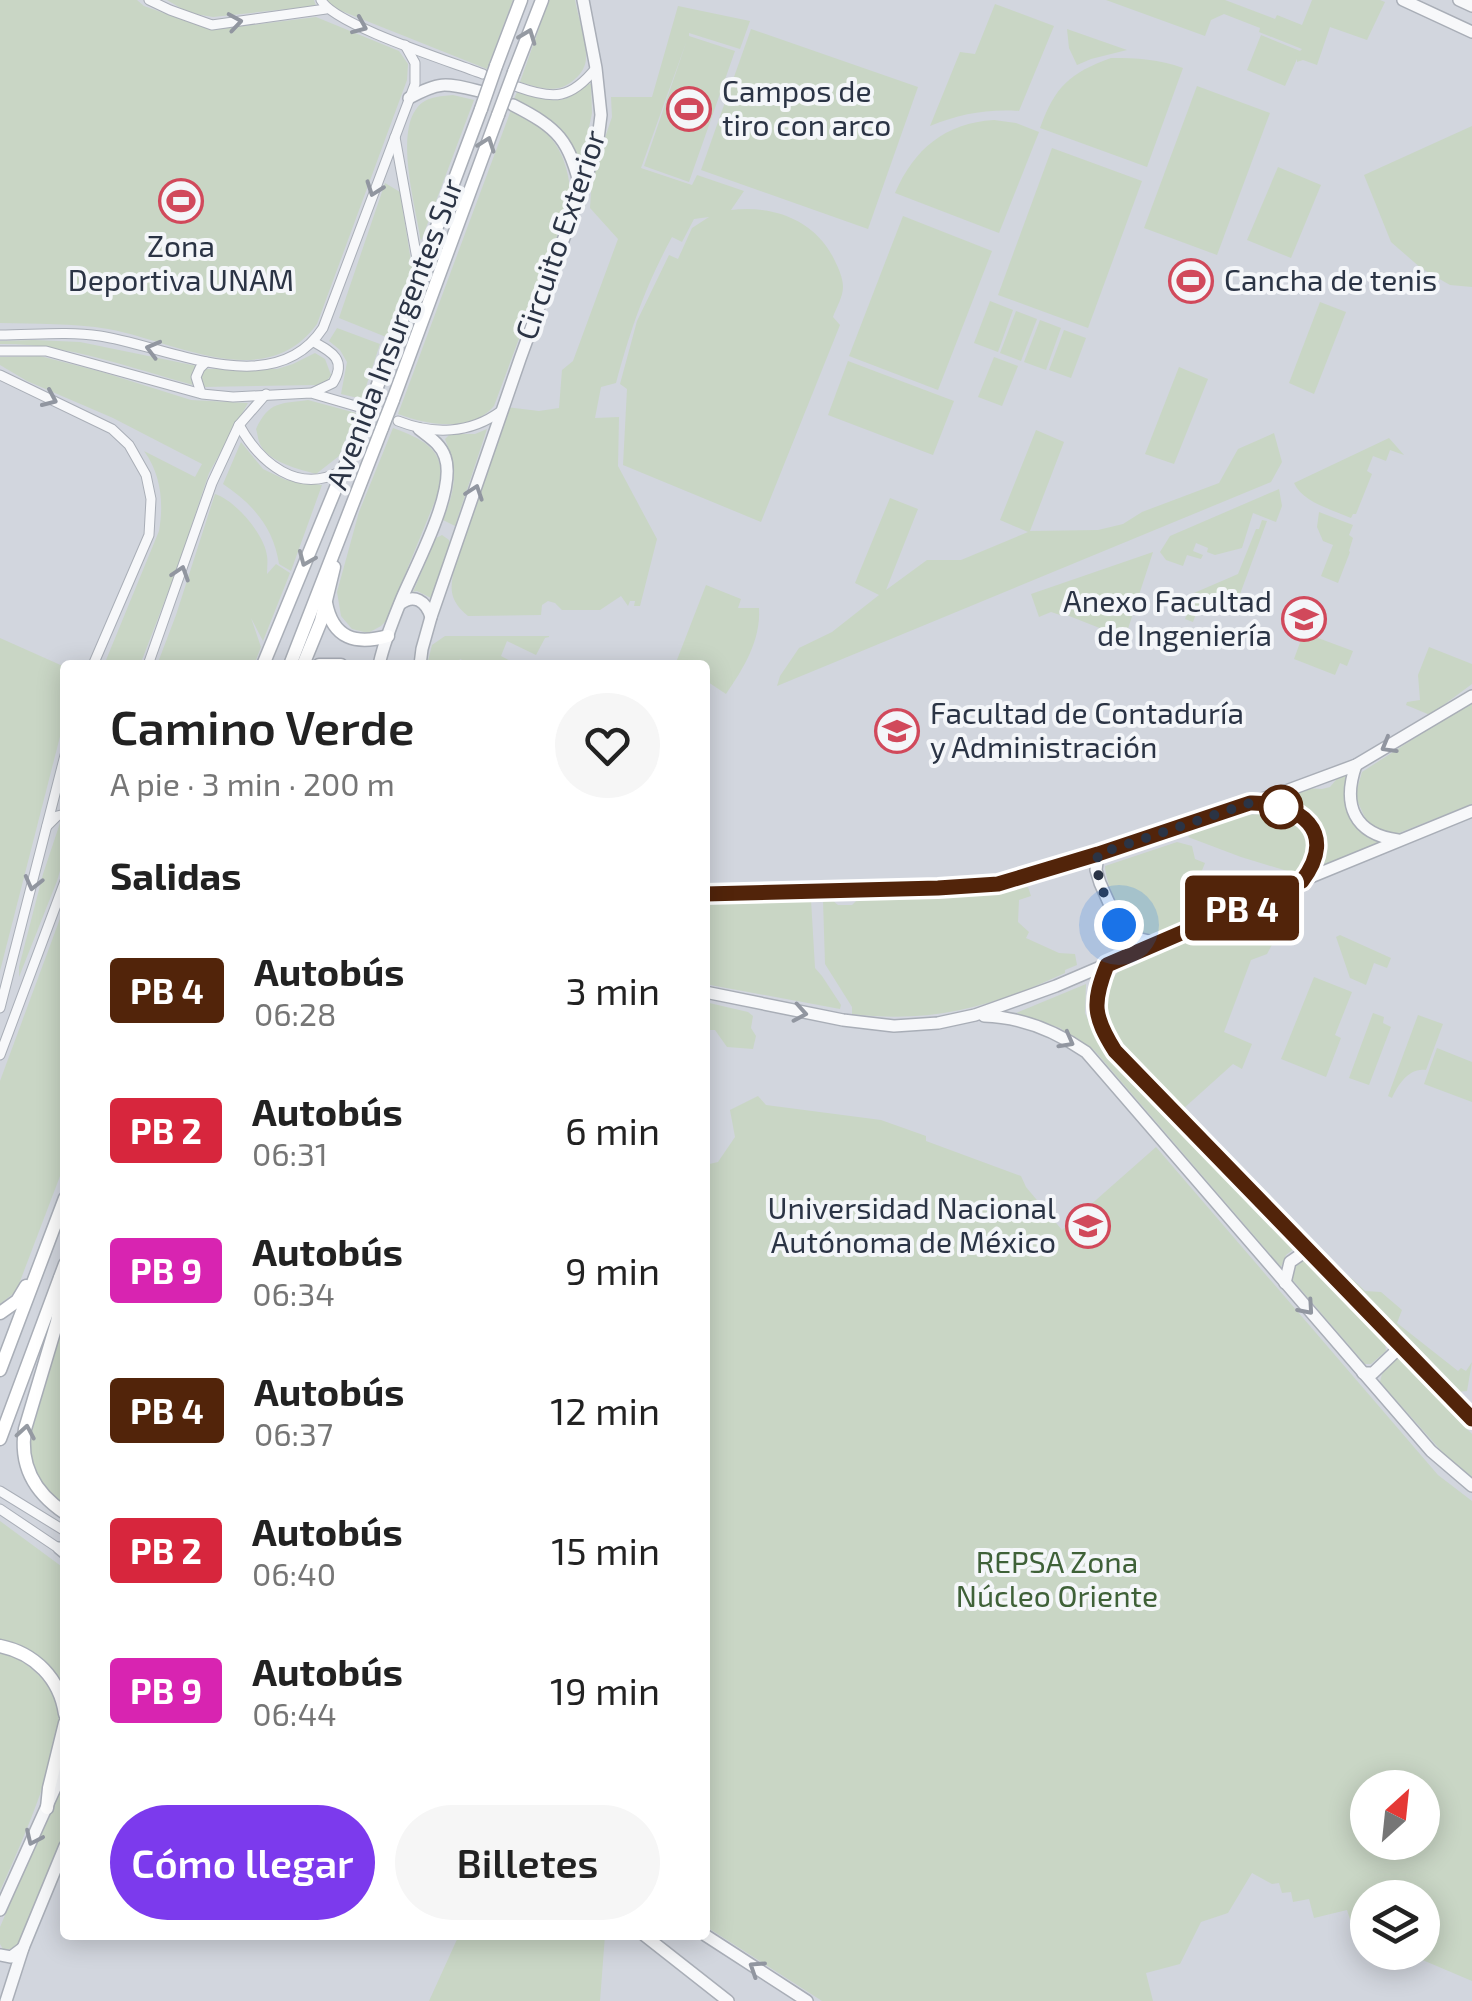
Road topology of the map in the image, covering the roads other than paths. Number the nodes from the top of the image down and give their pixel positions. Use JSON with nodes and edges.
{"nodes":[{"id":1,"x":149,"y":0,"type":"edge"},
{"id":2,"x":521,"y":0,"type":"edge"},
{"id":3,"x":542,"y":0,"type":"edge"},
{"id":4,"x":583,"y":0,"type":"edge"},
{"id":5,"x":1403,"y":0,"type":"edge"},
{"id":6,"x":1459,"y":0,"type":"edge"},
{"id":7,"x":323,"y":5,"type":"edge"},
{"id":8,"x":1472,"y":6,"type":"edge"},
{"id":9,"x":1472,"y":32,"type":"edge"},
{"id":10,"x":405,"y":44,"type":"junction"},
{"id":11,"x":596,"y":68,"type":"junction"},
{"id":12,"x":484,"y":74,"type":"dead end"},
{"id":13,"x":518,"y":87,"type":"dead end"},
{"id":14,"x":478,"y":92,"type":"dead end"},
{"id":15,"x":409,"y":98,"type":"junction"},
{"id":16,"x":513,"y":105,"type":"dead end"},
{"id":17,"x":394,"y":135,"type":"junction"},
{"id":18,"x":581,"y":190,"type":"junction"},
{"id":19,"x":419,"y":274,"type":"junction"},
{"id":20,"x":0,"y":335,"type":"edge"},
{"id":21,"x":314,"y":342,"type":"junction"},
{"id":22,"x":0,"y":351,"type":"edge"},
{"id":23,"x":206,"y":362,"type":"junction"},
{"id":24,"x":0,"y":375,"type":"edge"},
{"id":25,"x":312,"y":392,"type":"junction"},
{"id":26,"x":201,"y":394,"type":"junction"},
{"id":27,"x":266,"y":394,"type":"junction"},
{"id":28,"x":358,"y":407,"type":"dead end"},
{"id":29,"x":503,"y":409,"type":"junction"},
{"id":30,"x":398,"y":421,"type":"dead end"},
{"id":31,"x":240,"y":425,"type":"junction"},
{"id":32,"x":419,"y":429,"type":"junction"},
{"id":33,"x":344,"y":470,"type":"junction"},
{"id":34,"x":347,"y":522,"type":"junction"},
{"id":35,"x":446,"y":533,"type":"junction"},
{"id":36,"x":326,"y":602,"type":"junction"},
{"id":37,"x":400,"y":604,"type":"junction"},
{"id":38,"x":431,"y":617,"type":"junction"},
{"id":39,"x":388,"y":636,"type":"junction"},
{"id":40,"x":95,"y":660,"type":"edge"},
{"id":41,"x":150,"y":660,"type":"edge"},
{"id":42,"x":265,"y":660,"type":"edge"},
{"id":43,"x":292,"y":660,"type":"edge"},
{"id":44,"x":306,"y":660,"type":"edge"},
{"id":45,"x":381,"y":660,"type":"edge"},
{"id":46,"x":421,"y":660,"type":"edge"},
{"id":47,"x":1472,"y":696,"type":"edge"},
{"id":48,"x":1356,"y":764,"type":"junction"},
{"id":49,"x":60,"y":775,"type":"edge"},
{"id":50,"x":1250,"y":803,"type":"junction"},
{"id":51,"x":1472,"y":811,"type":"edge"},
{"id":52,"x":60,"y":815,"type":"edge"},
{"id":53,"x":47,"y":826,"type":"junction"},
{"id":54,"x":1402,"y":841,"type":"junction"},
{"id":55,"x":1098,"y":854,"type":"junction"},
{"id":56,"x":1302,"y":881,"type":"junction"},
{"id":57,"x":710,"y":894,"type":"edge"},
{"id":58,"x":60,"y":895,"type":"edge"},
{"id":59,"x":1159,"y":943,"type":"junction"},
{"id":60,"x":1107,"y":965,"type":"junction"},
{"id":61,"x":710,"y":993,"type":"edge"},
{"id":62,"x":0,"y":1008,"type":"edge"},
{"id":63,"x":975,"y":1016,"type":"junction"},
{"id":64,"x":0,"y":1055,"type":"edge"},
{"id":65,"x":60,"y":1211,"type":"edge"},
{"id":66,"x":46,"y":1248,"type":"junction"},
{"id":67,"x":1312,"y":1254,"type":"junction"},
{"id":68,"x":60,"y":1276,"type":"edge"},
{"id":69,"x":1285,"y":1283,"type":"junction"},
{"id":70,"x":60,"y":1304,"type":"edge"},
{"id":71,"x":0,"y":1314,"type":"edge"},
{"id":72,"x":1397,"y":1342,"type":"junction"},
{"id":73,"x":0,"y":1370,"type":"edge"},
{"id":74,"x":1363,"y":1373,"type":"junction"},
{"id":75,"x":1472,"y":1419,"type":"edge"},
{"id":76,"x":0,"y":1440,"type":"edge"},
{"id":77,"x":1472,"y":1486,"type":"edge"},
{"id":78,"x":0,"y":1490,"type":"edge"},
{"id":79,"x":0,"y":1509,"type":"edge"},
{"id":80,"x":60,"y":1510,"type":"edge"},
{"id":81,"x":60,"y":1529,"type":"edge"},
{"id":82,"x":60,"y":1549,"type":"edge"},
{"id":83,"x":0,"y":1646,"type":"edge"},
{"id":84,"x":60,"y":1695,"type":"edge"},
{"id":85,"x":60,"y":1742,"type":"edge"},
{"id":86,"x":60,"y":1778,"type":"edge"},
{"id":87,"x":47,"y":1808,"type":"junction"},
{"id":88,"x":60,"y":1858,"type":"edge"},
{"id":89,"x":0,"y":1910,"type":"edge"},
{"id":90,"x":710,"y":1939,"type":"edge"},
{"id":91,"x":650,"y":1940,"type":"edge"},
{"id":92,"x":23,"y":1948,"type":"junction"},
{"id":93,"x":0,"y":1956,"type":"edge"},
{"id":94,"x":0,"y":1980,"type":"edge"},
{"id":95,"x":6,"y":2001,"type":"edge"},
{"id":96,"x":728,"y":2001,"type":"edge"},
{"id":97,"x":807,"y":2001,"type":"edge"}],
"edges":[{"from":1,"to":7,"type":"street","one_way":true},
{"from":2,"to":19,"type":"main road","name":"Avenida Insurgentes Sur","bridge":true},
{"from":34,"to":3,"type":"main road","name":"Avenida Insurgentes Sur","one_way":true,"bridge":true},
{"from":4,"to":11,"type":"street","name":"Circuito Exterior"},
{"from":5,"to":9,"type":"street"},
{"from":6,"to":8,"type":"street"},
{"from":7,"to":10,"type":"street","one_way":true},
{"from":10,"to":12,"type":"street"},
{"from":10,"to":15,"type":"street"},
{"from":11,"to":13,"type":"street"},
{"from":11,"to":18,"type":"street","name":"Circuito Exterior"},
{"from":14,"to":15,"type":"street"},
{"from":15,"to":17,"type":"street"},
{"from":16,"to":18,"type":"street"},
{"from":17,"to":19,"type":"street"},
{"from":17,"to":21,"type":"street","one_way":true},
{"from":18,"to":29,"type":"street","name":"Circuito Exterior"},
{"from":19,"to":33,"type":"main road","name":"Avenida Insurgentes Sur","bridge":true},
{"from":23,"to":20,"type":"street","one_way":true},
{"from":21,"to":23,"type":"street"},
{"from":21,"to":25,"type":"street"},
{"from":22,"to":26,"type":"street"},
{"from":23,"to":26,"type":"street"},
{"from":24,"to":40,"type":"street","one_way":true},
{"from":25,"to":27,"type":"street"},
{"from":25,"to":28,"type":"street"},
{"from":26,"to":27,"type":"street"},
{"from":27,"to":31,"type":"street"},
{"from":29,"to":32,"type":"street"},
{"from":35,"to":29,"type":"street","name":"Circuito Exterior","one_way":true},
{"from":30,"to":32,"type":"street"},
{"from":31,"to":33,"type":"street"},
{"from":41,"to":31,"type":"street","one_way":true},
{"from":32,"to":35,"type":"street","name":"Circuito Exterior"},
{"from":33,"to":42,"type":"main road","name":"Avenida Insurgentes Sur","one_way":true},
{"from":34,"to":36,"type":"main road"},
{"from":34,"to":43,"type":"main road","name":"Avenida Insurgentes Sur"},
{"from":35,"to":37,"type":"street","name":"Circuito Exterior"},
{"from":35,"to":38,"type":"street","name":"Circuito Exterior"},
{"from":36,"to":39,"type":"main road"},
{"from":36,"to":44,"type":"main road"},
{"from":37,"to":38,"type":"street"},
{"from":37,"to":39,"type":"street","name":"Circuito Exterior"},
{"from":38,"to":46,"type":"street","name":"Circuito Exterior"},
{"from":39,"to":45,"type":"street","name":"Circuito Exterior"},
{"from":47,"to":48,"type":"street","one_way":true},
{"from":48,"to":50,"type":"street"},
{"from":48,"to":54,"type":"street"},
{"from":49,"to":53,"type":"street"},
{"from":50,"to":55,"type":"street"},
{"from":50,"to":56,"type":"street"},
{"from":51,"to":54,"type":"street"},
{"from":52,"to":53,"type":"street"},
{"from":53,"to":62,"type":"street","one_way":true},
{"from":54,"to":56,"type":"street"},
{"from":55,"to":57,"type":"street"},
{"from":55,"to":59,"type":"street"},
{"from":56,"to":59,"type":"street"},
{"from":58,"to":64,"type":"street"},
{"from":59,"to":60,"type":"street"},
{"from":60,"to":63,"type":"street"},
{"from":60,"to":67,"type":"street"},
{"from":61,"to":63,"type":"street","one_way":true},
{"from":63,"to":69,"type":"street","one_way":true},
{"from":65,"to":66,"type":"main road"},
{"from":66,"to":71,"type":"main road"},
{"from":66,"to":73,"type":"main road"},
{"from":67,"to":69,"type":"street"},
{"from":67,"to":72,"type":"street"},
{"from":68,"to":76,"type":"main road"},
{"from":69,"to":74,"type":"street","one_way":true},
{"from":80,"to":70,"type":"main road","one_way":true},
{"from":72,"to":74,"type":"street"},
{"from":72,"to":75,"type":"street"},
{"from":74,"to":77,"type":"street"},
{"from":78,"to":81,"type":"street"},
{"from":79,"to":82,"type":"street"},
{"from":83,"to":84,"type":"main road"},
{"from":85,"to":87,"type":"main road"},
{"from":86,"to":87,"type":"street"},
{"from":87,"to":89,"type":"street","one_way":true},
{"from":88,"to":92,"type":"street"},
{"from":97,"to":90,"type":"street","one_way":true},
{"from":91,"to":96,"type":"street"},
{"from":92,"to":93,"type":"street"},
{"from":92,"to":95,"type":"street"},
{"from":94,"to":95,"type":"street"}]}
